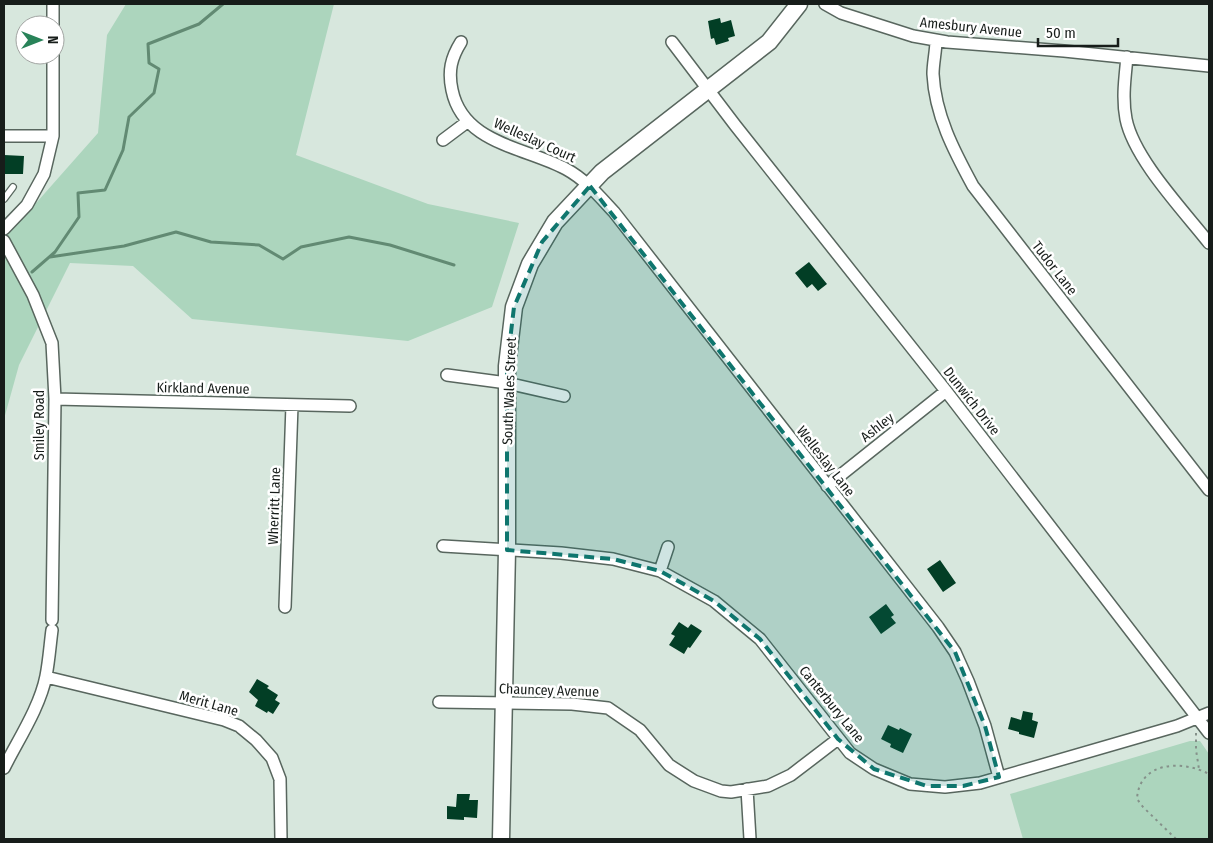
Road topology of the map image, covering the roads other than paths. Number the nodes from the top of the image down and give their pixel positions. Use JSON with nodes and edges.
{"nodes":[{"id":1,"x":799,"y":4,"type":"edge"},
{"id":2,"x":825,"y":4,"type":"edge"},
{"id":3,"x":936,"y":40,"type":"junction"},
{"id":4,"x":461,"y":42,"type":"dead end"},
{"id":5,"x":672,"y":42,"type":"dead end"},
{"id":6,"x":1128,"y":57,"type":"junction"},
{"id":7,"x":53,"y":65,"type":"edge"},
{"id":8,"x":1209,"y":66,"type":"edge"},
{"id":9,"x":708,"y":89,"type":"junction"},
{"id":10,"x":467,"y":122,"type":"junction"},
{"id":11,"x":4,"y":136,"type":"edge"},
{"id":12,"x":54,"y":136,"type":"junction"},
{"id":13,"x":443,"y":140,"type":"dead end"},
{"id":14,"x":590,"y":186,"type":"junction"},
{"id":15,"x":14,"y":187,"type":"dead end"},
{"id":16,"x":4,"y":198,"type":"edge"},
{"id":17,"x":4,"y":229,"type":"edge"},
{"id":18,"x":4,"y":241,"type":"edge"},
{"id":19,"x":1209,"y":243,"type":"edge"},
{"id":20,"x":447,"y":376,"type":"dead end"},
{"id":21,"x":507,"y":383,"type":"junction"},
{"id":22,"x":946,"y":392,"type":"junction"},
{"id":23,"x":564,"y":396,"type":"dead end"},
{"id":24,"x":55,"y":400,"type":"junction"},
{"id":25,"x":292,"y":405,"type":"junction"},
{"id":26,"x":350,"y":406,"type":"dead end"},
{"id":27,"x":827,"y":486,"type":"junction"},
{"id":28,"x":1209,"y":490,"type":"edge"},
{"id":29,"x":443,"y":546,"type":"dead end"},
{"id":30,"x":668,"y":547,"type":"dead end"},
{"id":31,"x":508,"y":550,"type":"junction"},
{"id":32,"x":660,"y":571,"type":"junction"},
{"id":33,"x":285,"y":607,"type":"dead end"},
{"id":34,"x":46,"y":677,"type":"junction"},
{"id":35,"x":439,"y":702,"type":"dead end"},
{"id":36,"x":504,"y":703,"type":"junction"},
{"id":37,"x":1209,"y":713,"type":"edge"},
{"id":38,"x":1197,"y":718,"type":"junction"},
{"id":39,"x":1209,"y":733,"type":"edge"},
{"id":40,"x":838,"y":739,"type":"junction"},
{"id":41,"x":4,"y":768,"type":"edge"},
{"id":42,"x":999,"y":777,"type":"junction"},
{"id":43,"x":747,"y":789,"type":"junction"},
{"id":44,"x":281,"y":839,"type":"edge"},
{"id":45,"x":501,"y":839,"type":"edge"},
{"id":46,"x":750,"y":839,"type":"edge"}],
"edges":[{"from":1,"to":9,"type":"street","name":"South Wales Street"},
{"from":2,"to":3,"type":"street","name":"Amesbury Avenue"},
{"from":3,"to":6,"type":"street","name":"Amesbury Avenue"},
{"from":3,"to":28,"type":"street","name":"Tudor Lane"},
{"from":4,"to":10,"type":"street","name":"Welleslay Court"},
{"from":5,"to":9,"type":"street","name":"Dunwich Drive"},
{"from":6,"to":8,"type":"street","name":"Amesbury Avenue"},
{"from":6,"to":19,"type":"street"},
{"from":7,"to":12,"type":"street"},
{"from":9,"to":14,"type":"street","name":"South Wales Street"},
{"from":9,"to":22,"type":"street","name":"Dunwich Drive"},
{"from":10,"to":13,"type":"street"},
{"from":10,"to":14,"type":"street","name":"Welleslay Court"},
{"from":11,"to":12,"type":"street"},
{"from":12,"to":17,"type":"street"},
{"from":14,"to":21,"type":"street","name":"South Wales Street"},
{"from":14,"to":27,"type":"street","name":"Welleslay Lane"},
{"from":15,"to":16,"type":"lane"},
{"from":18,"to":24,"type":"street","name":"Smiley Road"},
{"from":20,"to":21,"type":"street"},
{"from":21,"to":23,"type":"street"},
{"from":21,"to":31,"type":"street","name":"South Wales Street"},
{"from":22,"to":27,"type":"street","name":"Ashley"},
{"from":22,"to":38,"type":"street","name":"Dunwich Drive"},
{"from":24,"to":25,"type":"street","name":"Kirkland Avenue"},
{"from":24,"to":34,"type":"street","name":"Smiley Road"},
{"from":25,"to":26,"type":"street","name":"Kirkland Avenue"},
{"from":25,"to":33,"type":"street","name":"Wherritt Lane"},
{"from":27,"to":42,"type":"street","name":"Welleslay Lane"},
{"from":29,"to":31,"type":"street","name":"Canterbury Lane"},
{"from":30,"to":32,"type":"street"},
{"from":31,"to":32,"type":"street","name":"Canterbury Lane"},
{"from":31,"to":36,"type":"street","name":"South Wales Street"},
{"from":32,"to":40,"type":"street","name":"Canterbury Lane"},
{"from":34,"to":41,"type":"street","name":"Smiley Road"},
{"from":34,"to":44,"type":"street","name":"Merit Lane"},
{"from":35,"to":36,"type":"street","name":"Chauncey Avenue"},
{"from":36,"to":43,"type":"street","name":"Chauncey Avenue"},
{"from":36,"to":45,"type":"street","name":"South Wales Street"},
{"from":37,"to":38,"type":"street","name":"Canterbury Lane"},
{"from":38,"to":39,"type":"street","name":"Dunwich Drive"},
{"from":38,"to":42,"type":"street","name":"Canterbury Lane"},
{"from":40,"to":42,"type":"street","name":"Canterbury Lane"},
{"from":40,"to":43,"type":"street","name":"Chauncey Avenue"},
{"from":43,"to":46,"type":"street"}]}
